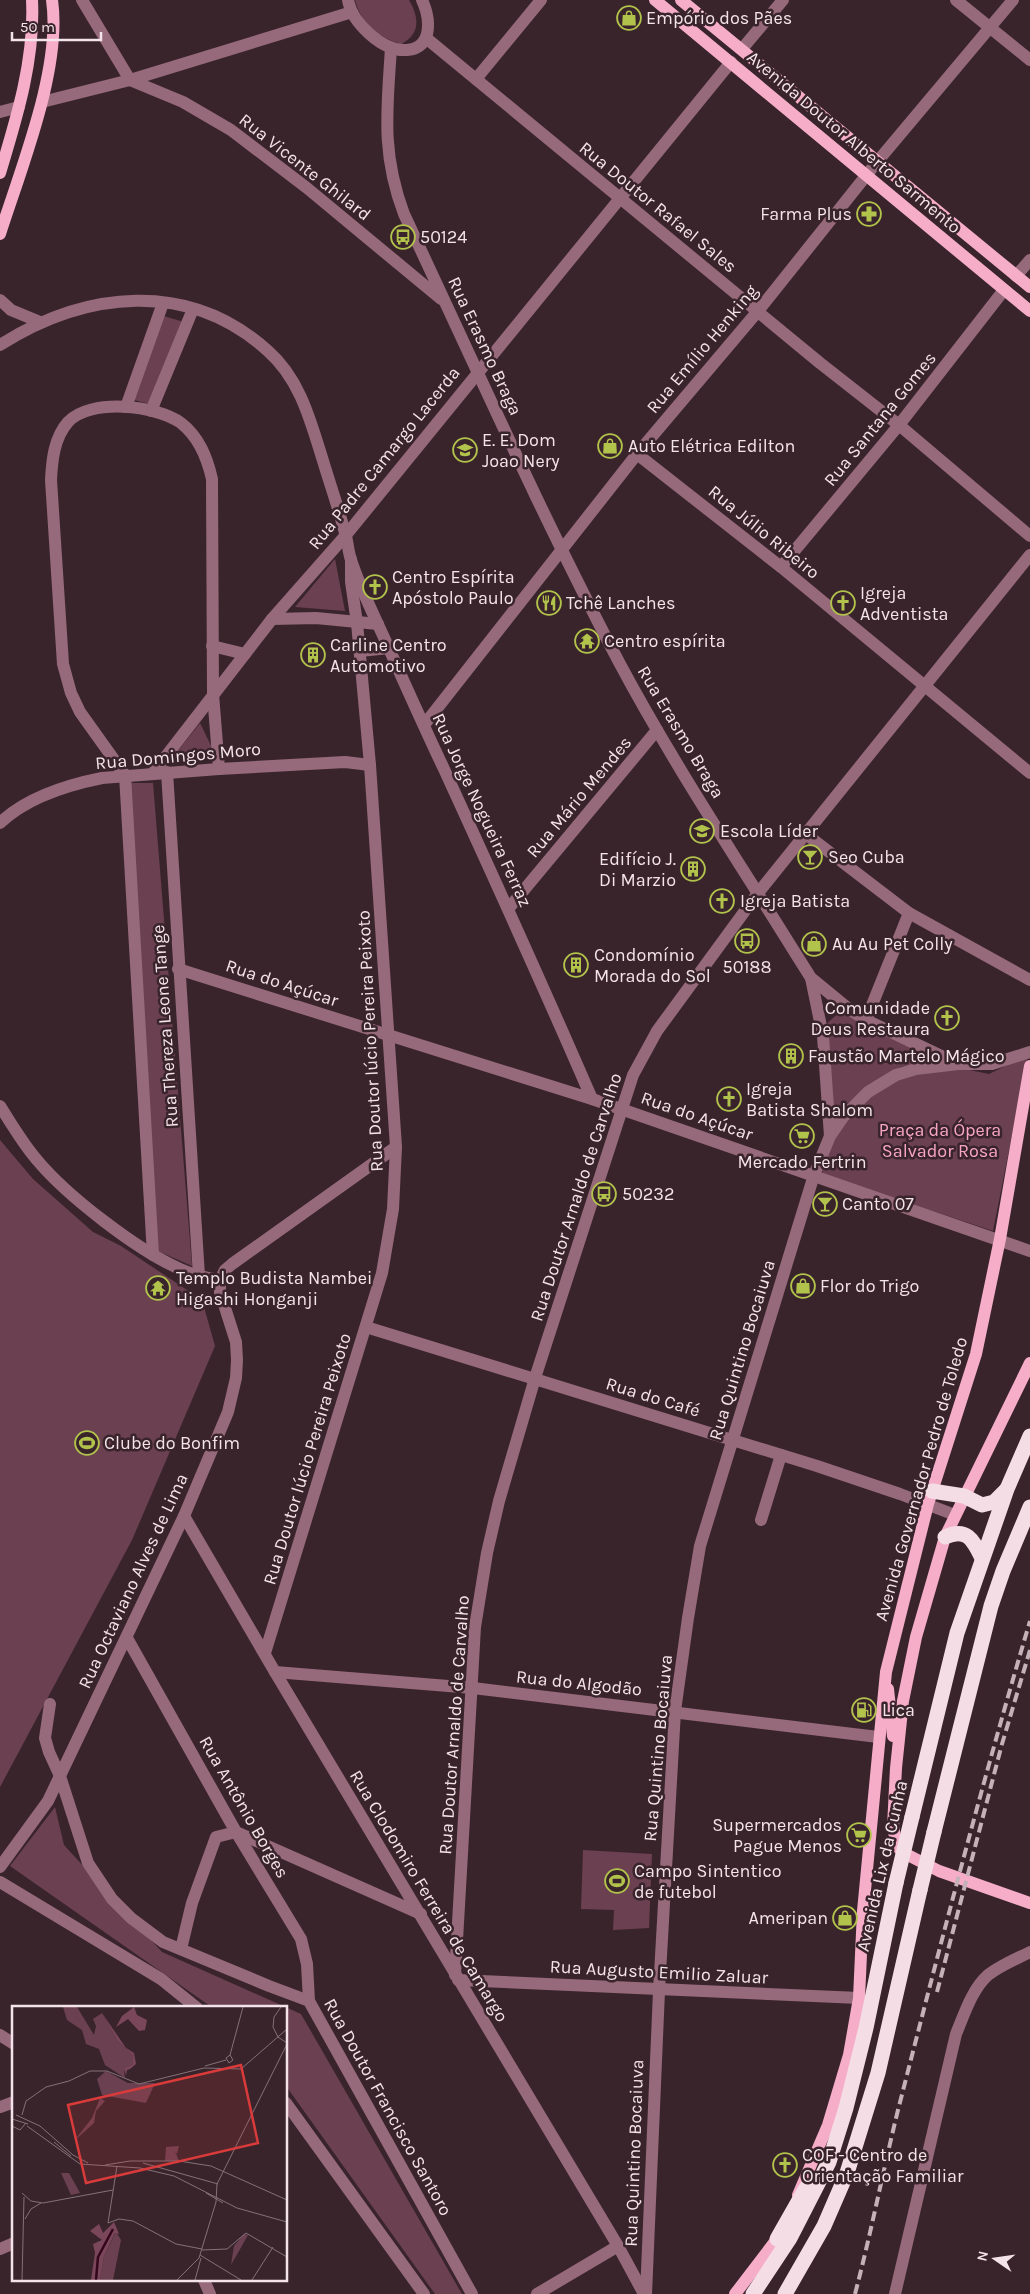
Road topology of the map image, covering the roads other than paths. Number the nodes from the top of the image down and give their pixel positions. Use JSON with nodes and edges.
{"nodes":[{"id":1,"x":32,"y":0,"type":"edge"},
{"id":2,"x":52,"y":0,"type":"edge"},
{"id":3,"x":82,"y":0,"type":"edge"},
{"id":4,"x":422,"y":0,"type":"edge"},
{"id":5,"x":541,"y":0,"type":"edge"},
{"id":6,"x":655,"y":0,"type":"edge"},
{"id":7,"x":681,"y":0,"type":"edge"},
{"id":8,"x":783,"y":0,"type":"edge"},
{"id":9,"x":956,"y":0,"type":"edge"},
{"id":10,"x":1013,"y":0,"type":"edge"},
{"id":11,"x":350,"y":6,"type":"edge"},
{"id":12,"x":991,"y":29,"type":"junction"},
{"id":13,"x":426,"y":38,"type":"junction"},
{"id":14,"x":391,"y":48,"type":"junction"},
{"id":15,"x":742,"y":49,"type":"junction"},
{"id":16,"x":1030,"y":60,"type":"edge"},
{"id":17,"x":731,"y":62,"type":"junction"},
{"id":18,"x":476,"y":79,"type":"junction"},
{"id":19,"x":130,"y":80,"type":"junction"},
{"id":20,"x":42,"y":102,"type":"junction"},
{"id":21,"x":19,"y":107,"type":"junction"},
{"id":22,"x":0,"y":112,"type":"edge"},
{"id":23,"x":877,"y":162,"type":"junction"},
{"id":24,"x":0,"y":173,"type":"edge"},
{"id":25,"x":866,"y":176,"type":"junction"},
{"id":26,"x":621,"y":199,"type":"junction"},
{"id":27,"x":0,"y":234,"type":"edge"},
{"id":28,"x":1030,"y":260,"type":"edge"},
{"id":29,"x":1016,"y":276,"type":"junction"},
{"id":30,"x":1030,"y":287,"type":"edge"},
{"id":31,"x":1004,"y":290,"type":"junction"},
{"id":32,"x":0,"y":300,"type":"edge"},
{"id":33,"x":445,"y":302,"type":"junction"},
{"id":34,"x":163,"y":303,"type":"junction"},
{"id":35,"x":193,"y":309,"type":"junction"},
{"id":36,"x":758,"y":311,"type":"junction"},
{"id":37,"x":1030,"y":311,"type":"edge"},
{"id":38,"x":40,"y":322,"type":"junction"},
{"id":39,"x":0,"y":345,"type":"edge"},
{"id":40,"x":478,"y":371,"type":"junction"},
{"id":41,"x":126,"y":408,"type":"junction"},
{"id":42,"x":152,"y":411,"type":"junction"},
{"id":43,"x":899,"y":425,"type":"junction"},
{"id":44,"x":637,"y":454,"type":"junction"},
{"id":45,"x":346,"y":535,"type":"junction"},
{"id":46,"x":1030,"y":536,"type":"edge"},
{"id":47,"x":561,"y":550,"type":"junction"},
{"id":48,"x":1030,"y":555,"type":"edge"},
{"id":49,"x":351,"y":559,"type":"junction"},
{"id":50,"x":781,"y":567,"type":"junction"},
{"id":51,"x":272,"y":619,"type":"junction"},
{"id":52,"x":358,"y":623,"type":"junction"},
{"id":53,"x":378,"y":624,"type":"junction"},
{"id":54,"x":212,"y":646,"type":"junction"},
{"id":55,"x":389,"y":648,"type":"junction"},
{"id":56,"x":360,"y":651,"type":"junction"},
{"id":57,"x":245,"y":654,"type":"junction"},
{"id":58,"x":926,"y":687,"type":"junction"},
{"id":59,"x":213,"y":694,"type":"junction"},
{"id":60,"x":424,"y":725,"type":"junction"},
{"id":61,"x":657,"y":730,"type":"junction"},
{"id":62,"x":370,"y":765,"type":"junction"},
{"id":63,"x":219,"y":769,"type":"junction"},
{"id":64,"x":167,"y":772,"type":"junction"},
{"id":65,"x":153,"y":773,"type":"junction"},
{"id":66,"x":1030,"y":773,"type":"edge"},
{"id":67,"x":125,"y":775,"type":"junction"},
{"id":68,"x":0,"y":823,"type":"edge"},
{"id":69,"x":807,"y":835,"type":"junction"},
{"id":70,"x":758,"y":894,"type":"junction"},
{"id":71,"x":508,"y":908,"type":"junction"},
{"id":72,"x":909,"y":913,"type":"junction"},
{"id":73,"x":178,"y":969,"type":"junction"},
{"id":74,"x":811,"y":978,"type":"junction"},
{"id":75,"x":1030,"y":980,"type":"edge"},
{"id":76,"x":866,"y":1020,"type":"junction"},
{"id":77,"x":389,"y":1036,"type":"junction"},
{"id":78,"x":1030,"y":1052,"type":"edge"},
{"id":79,"x":958,"y":1064,"type":"junction"},
{"id":80,"x":1030,"y":1066,"type":"edge"},
{"id":81,"x":592,"y":1099,"type":"junction"},
{"id":82,"x":0,"y":1106,"type":"edge"},
{"id":83,"x":622,"y":1109,"type":"junction"},
{"id":84,"x":830,"y":1136,"type":"junction"},
{"id":85,"x":396,"y":1147,"type":"junction"},
{"id":86,"x":814,"y":1175,"type":"junction"},
{"id":87,"x":1000,"y":1239,"type":"junction"},
{"id":88,"x":1030,"y":1251,"type":"edge"},
{"id":89,"x":152,"y":1255,"type":"junction"},
{"id":90,"x":199,"y":1276,"type":"junction"},
{"id":91,"x":220,"y":1280,"type":"junction"},
{"id":92,"x":366,"y":1327,"type":"junction"},
{"id":93,"x":1030,"y":1363,"type":"edge"},
{"id":94,"x":535,"y":1378,"type":"junction"},
{"id":95,"x":1030,"y":1436,"type":"edge"},
{"id":96,"x":733,"y":1440,"type":"junction"},
{"id":97,"x":781,"y":1455,"type":"junction"},
{"id":98,"x":1007,"y":1489,"type":"junction"},
{"id":99,"x":964,"y":1496,"type":"junction"},
{"id":100,"x":930,"y":1498,"type":"junction"},
{"id":101,"x":1030,"y":1507,"type":"edge"},
{"id":102,"x":954,"y":1515,"type":"junction"},
{"id":103,"x":184,"y":1516,"type":"junction"},
{"id":104,"x":760,"y":1520,"type":"dead end"},
{"id":105,"x":945,"y":1536,"type":"junction"},
{"id":106,"x":982,"y":1558,"type":"junction"},
{"id":107,"x":127,"y":1638,"type":"junction"},
{"id":108,"x":264,"y":1653,"type":"junction"},
{"id":109,"x":275,"y":1672,"type":"junction"},
{"id":110,"x":886,"y":1672,"type":"junction"},
{"id":111,"x":473,"y":1688,"type":"junction"},
{"id":112,"x":50,"y":1704,"type":"dead end"},
{"id":113,"x":674,"y":1711,"type":"junction"},
{"id":114,"x":878,"y":1736,"type":"junction"},
{"id":115,"x":896,"y":1768,"type":"junction"},
{"id":116,"x":60,"y":1776,"type":"junction"},
{"id":117,"x":236,"y":1832,"type":"junction"},
{"id":118,"x":0,"y":1867,"type":"edge"},
{"id":119,"x":0,"y":1882,"type":"edge"},
{"id":120,"x":1030,"y":1902,"type":"edge"},
{"id":121,"x":421,"y":1914,"type":"junction"},
{"id":122,"x":181,"y":1949,"type":"junction"},
{"id":123,"x":1030,"y":1952,"type":"edge"},
{"id":124,"x":457,"y":1978,"type":"junction"},
{"id":125,"x":659,"y":1990,"type":"junction"},
{"id":126,"x":859,"y":1998,"type":"junction"},
{"id":127,"x":309,"y":2001,"type":"junction"},
{"id":128,"x":194,"y":2006,"type":"edge"},
{"id":129,"x":0,"y":2035,"type":"edge"},
{"id":130,"x":12,"y":2043,"type":"edge"},
{"id":131,"x":850,"y":2055,"type":"junction"},
{"id":132,"x":12,"y":2103,"type":"edge"},
{"id":133,"x":288,"y":2106,"type":"edge"},
{"id":134,"x":0,"y":2107,"type":"edge"},
{"id":135,"x":846,"y":2108,"type":"junction"},
{"id":136,"x":839,"y":2133,"type":"junction"},
{"id":137,"x":777,"y":2239,"type":"junction"},
{"id":138,"x":12,"y":2244,"type":"edge"},
{"id":139,"x":618,"y":2246,"type":"junction"},
{"id":140,"x":0,"y":2249,"type":"edge"},
{"id":141,"x":205,"y":2282,"type":"edge"},
{"id":142,"x":210,"y":2294,"type":"edge"},
{"id":143,"x":424,"y":2294,"type":"edge"},
{"id":144,"x":472,"y":2294,"type":"edge"},
{"id":145,"x":537,"y":2294,"type":"edge"},
{"id":146,"x":645,"y":2294,"type":"edge"},
{"id":147,"x":735,"y":2294,"type":"edge"},
{"id":148,"x":753,"y":2294,"type":"edge"},
{"id":149,"x":784,"y":2294,"type":"edge"},
{"id":150,"x":895,"y":2294,"type":"edge"}],
"edges":[{"from":1,"to":21,"type":"main road"},
{"from":2,"to":20,"type":"main road"},
{"from":3,"to":19,"type":"street"},
{"from":4,"to":13,"type":"street"},
{"from":5,"to":18,"type":"street"},
{"from":6,"to":17,"type":"main road","name":"Avenida Doutor Alberto Sarmento"},
{"from":7,"to":15,"type":"main road","name":"Avenida Doutor Alberto Sarmento"},
{"from":8,"to":15,"type":"street"},
{"from":9,"to":12,"type":"street"},
{"from":10,"to":12,"type":"street","name":"Rua Emílio Henking"},
{"from":11,"to":14,"type":"street"},
{"from":11,"to":19,"type":"street"},
{"from":12,"to":16,"type":"street"},
{"from":12,"to":23,"type":"street","name":"Rua Emílio Henking"},
{"from":13,"to":14,"type":"street"},
{"from":13,"to":18,"type":"street","name":"Rua Doutor Rafael Sales"},
{"from":14,"to":33,"type":"street","name":"Rua Erasmo Braga"},
{"from":15,"to":23,"type":"main road","name":"Avenida Doutor Alberto Sarmento"},
{"from":17,"to":25,"type":"main road","name":"Avenida Doutor Alberto Sarmento"},
{"from":17,"to":26,"type":"street","name":"Rua Padre Camargo Lacerda"},
{"from":18,"to":26,"type":"street","name":"Rua Doutor Rafael Sales"},
{"from":19,"to":20,"type":"street"},
{"from":19,"to":33,"type":"street","name":"Rua Vicente Ghilard"},
{"from":20,"to":27,"type":"main road"},
{"from":21,"to":22,"type":"street"},
{"from":21,"to":24,"type":"main road"},
{"from":23,"to":25,"type":"street","name":"Rua Emílio Henking"},
{"from":23,"to":29,"type":"main road","name":"Avenida Doutor Alberto Sarmento"},
{"from":25,"to":31,"type":"main road","name":"Avenida Doutor Alberto Sarmento"},
{"from":25,"to":36,"type":"street","name":"Rua Emílio Henking"},
{"from":26,"to":36,"type":"street","name":"Rua Doutor Rafael Sales"},
{"from":26,"to":40,"type":"street","name":"Rua Padre Camargo Lacerda"},
{"from":28,"to":29,"type":"street"},
{"from":29,"to":30,"type":"main road","name":"Avenida Doutor Alberto Sarmento"},
{"from":31,"to":37,"type":"main road","name":"Avenida Doutor Alberto Sarmento"},
{"from":31,"to":43,"type":"street","name":"Rua Santana Gomes"},
{"from":32,"to":38,"type":"street"},
{"from":33,"to":40,"type":"street","name":"Rua Erasmo Braga"},
{"from":34,"to":35,"type":"street"},
{"from":34,"to":38,"type":"street"},
{"from":34,"to":41,"type":"street"},
{"from":35,"to":42,"type":"street"},
{"from":35,"to":45,"type":"street"},
{"from":36,"to":43,"type":"street","name":"Rua Doutor Rafael Sales"},
{"from":36,"to":44,"type":"street","name":"Rua Emílio Henking"},
{"from":38,"to":39,"type":"street"},
{"from":40,"to":45,"type":"street","name":"Rua Padre Camargo Lacerda"},
{"from":40,"to":47,"type":"street","name":"Rua Erasmo Braga"},
{"from":41,"to":42,"type":"street"},
{"from":41,"to":67,"type":"street"},
{"from":42,"to":54,"type":"street"},
{"from":43,"to":46,"type":"street","name":"Rua Doutor Rafael Sales"},
{"from":43,"to":50,"type":"street","name":"Rua Santana Gomes"},
{"from":44,"to":47,"type":"street","name":"Rua Emílio Henking"},
{"from":44,"to":50,"type":"street","name":"Rua Júlio Ribeiro"},
{"from":45,"to":49,"type":"street","name":"Rua Jorge Nogueira Ferraz"},
{"from":45,"to":51,"type":"street","name":"Rua Padre Camargo Lacerda"},
{"from":47,"to":60,"type":"street","name":"Rua Emílio Henking"},
{"from":47,"to":61,"type":"street","name":"Rua Erasmo Braga"},
{"from":48,"to":58,"type":"street","name":"Rua Doutor Arnaldo de Carvalho"},
{"from":49,"to":52,"type":"street","name":"Rua Doutor lúcio Pereira Peixoto"},
{"from":49,"to":53,"type":"street","name":"Rua Jorge Nogueira Ferraz"},
{"from":50,"to":58,"type":"street","name":"Rua Júlio Ribeiro"},
{"from":51,"to":52,"type":"street"},
{"from":51,"to":57,"type":"street","name":"Rua Padre Camargo Lacerda"},
{"from":52,"to":53,"type":"street"},
{"from":52,"to":56,"type":"street","name":"Rua Doutor lúcio Pereira Peixoto"},
{"from":53,"to":55,"type":"street","name":"Rua Jorge Nogueira Ferraz"},
{"from":54,"to":57,"type":"street"},
{"from":54,"to":59,"type":"street"},
{"from":55,"to":56,"type":"street"},
{"from":55,"to":60,"type":"street","name":"Rua Jorge Nogueira Ferraz"},
{"from":56,"to":62,"type":"street","name":"Rua Doutor lúcio Pereira Peixoto"},
{"from":57,"to":59,"type":"street","name":"Rua Padre Camargo Lacerda"},
{"from":58,"to":66,"type":"street","name":"Rua Júlio Ribeiro"},
{"from":58,"to":69,"type":"street","name":"Rua Doutor Arnaldo de Carvalho"},
{"from":59,"to":63,"type":"street"},
{"from":59,"to":65,"type":"street","name":"Rua Padre Camargo Lacerda"},
{"from":60,"to":71,"type":"street","name":"Rua Jorge Nogueira Ferraz"},
{"from":61,"to":70,"type":"street","name":"Rua Erasmo Braga"},
{"from":61,"to":71,"type":"street","name":"Rua Mário Mendes"},
{"from":62,"to":63,"type":"street","name":"Rua Domingos Moro"},
{"from":62,"to":77,"type":"street","name":"Rua Doutor lúcio Pereira Peixoto"},
{"from":63,"to":64,"type":"street","name":"Rua Domingos Moro"},
{"from":64,"to":65,"type":"street","name":"Rua Domingos Moro"},
{"from":64,"to":73,"type":"street","name":"Rua Thereza Leone Tange"},
{"from":65,"to":67,"type":"street","name":"Rua Domingos Moro"},
{"from":67,"to":68,"type":"street","name":"Rua Domingos Moro"},
{"from":67,"to":89,"type":"street","name":"Rua Thereza Leone Tange"},
{"from":69,"to":70,"type":"street","name":"Rua Doutor Arnaldo de Carvalho"},
{"from":69,"to":72,"type":"street"},
{"from":70,"to":74,"type":"street","name":"Rua Erasmo Braga"},
{"from":70,"to":83,"type":"street","name":"Rua Doutor Arnaldo de Carvalho"},
{"from":71,"to":81,"type":"street","name":"Rua Jorge Nogueira Ferraz"},
{"from":72,"to":75,"type":"street"},
{"from":72,"to":76,"type":"street"},
{"from":73,"to":77,"type":"street","name":"Rua do Açúcar"},
{"from":73,"to":90,"type":"street","name":"Rua Thereza Leone Tange"},
{"from":74,"to":76,"type":"street","name":"Rua Erasmo Braga"},
{"from":74,"to":84,"type":"street","name":"Rua Erasmo Braga"},
{"from":76,"to":79,"type":"street","name":"Rua Erasmo Braga"},
{"from":77,"to":81,"type":"street","name":"Rua do Açúcar"},
{"from":77,"to":85,"type":"street","name":"Rua Doutor lúcio Pereira Peixoto"},
{"from":78,"to":79,"type":"street","name":"Rua Erasmo Braga"},
{"from":79,"to":84,"type":"street","name":"Rua Erasmo Braga"},
{"from":80,"to":87,"type":"main road","name":"Avenida Governador Pedro de Toledo"},
{"from":81,"to":83,"type":"street","name":"Rua do Açúcar"},
{"from":82,"to":89,"type":"street"},
{"from":83,"to":86,"type":"street","name":"Rua do Açúcar"},
{"from":83,"to":94,"type":"street","name":"Rua Doutor Arnaldo de Carvalho"},
{"from":84,"to":86,"type":"street","name":"Rua Quintino Bocaiuva"},
{"from":85,"to":91,"type":"street"},
{"from":85,"to":92,"type":"street","name":"Rua Doutor lúcio Pereira Peixoto"},
{"from":86,"to":87,"type":"street","name":"Rua do Açúcar"},
{"from":86,"to":96,"type":"street","name":"Rua Quintino Bocaiuva"},
{"from":87,"to":88,"type":"street","name":"Rua do Açúcar"},
{"from":87,"to":100,"type":"main road","name":"Avenida Governador Pedro de Toledo"},
{"from":89,"to":90,"type":"street"},
{"from":90,"to":91,"type":"street"},
{"from":91,"to":103,"type":"street","name":"Rua Octaviano Alves de Lima"},
{"from":92,"to":94,"type":"street","name":"Rua do Café"},
{"from":92,"to":108,"type":"street","name":"Rua Doutor lúcio Pereira Peixoto"},
{"from":93,"to":99,"type":"main road"},
{"from":94,"to":96,"type":"street","name":"Rua do Café"},
{"from":94,"to":111,"type":"street","name":"Rua Doutor Arnaldo de Carvalho"},
{"from":95,"to":98,"type":"highway","name":"Avenida Lix da Cunha"},
{"from":96,"to":97,"type":"street","name":"Rua do Café"},
{"from":96,"to":113,"type":"street","name":"Rua Quintino Bocaiuva"},
{"from":97,"to":100,"type":"street","name":"Rua do Café"},
{"from":97,"to":104,"type":"street"},
{"from":98,"to":99,"type":"highway"},
{"from":98,"to":106,"type":"highway","name":"Avenida Lix da Cunha"},
{"from":99,"to":100,"type":"highway"},
{"from":99,"to":102,"type":"main road"},
{"from":100,"to":102,"type":"street","name":"Rua do Café"},
{"from":100,"to":110,"type":"main road","name":"Avenida Governador Pedro de Toledo"},
{"from":101,"to":149,"type":"highway","bridge":true},
{"from":102,"to":105,"type":"main road"},
{"from":103,"to":107,"type":"street","name":"Rua Octaviano Alves de Lima"},
{"from":103,"to":108,"type":"street","name":"Rua Clodomiro Ferreira de Camargo"},
{"from":105,"to":106,"type":"highway"},
{"from":105,"to":115,"type":"main road"},
{"from":106,"to":135,"type":"highway","name":"Avenida Lix da Cunha","bridge":true},
{"from":107,"to":116,"type":"street","name":"Rua Octaviano Alves de Lima"},
{"from":107,"to":117,"type":"street","name":"Rua Antônio Borges"},
{"from":108,"to":109,"type":"street","name":"Rua Clodomiro Ferreira de Camargo"},
{"from":109,"to":111,"type":"street","name":"Rua do Algodão"},
{"from":109,"to":121,"type":"street","name":"Rua Clodomiro Ferreira de Camargo"},
{"from":110,"to":114,"type":"main road","name":"Avenida Governador Pedro de Toledo"},
{"from":110,"to":115,"type":"main road"},
{"from":111,"to":113,"type":"street","name":"Rua do Algodão"},
{"from":111,"to":124,"type":"street","name":"Rua Doutor Arnaldo de Carvalho"},
{"from":112,"to":116,"type":"street","name":"Rua Doutor Francisco Santoro"},
{"from":113,"to":114,"type":"street","name":"Rua do Algodão"},
{"from":113,"to":125,"type":"street","name":"Rua Quintino Bocaiuva"},
{"from":114,"to":126,"type":"main road","name":"Avenida Governador Pedro de Toledo"},
{"from":115,"to":120,"type":"main road"},
{"from":116,"to":118,"type":"street","name":"Rua Octaviano Alves de Lima"},
{"from":116,"to":122,"type":"street","name":"Rua Doutor Francisco Santoro"},
{"from":117,"to":121,"type":"street"},
{"from":117,"to":122,"type":"street"},
{"from":117,"to":127,"type":"street","name":"Rua Antônio Borges"},
{"from":119,"to":128,"type":"street"},
{"from":121,"to":124,"type":"street","name":"Rua Clodomiro Ferreira de Camargo"},
{"from":122,"to":127,"type":"street","name":"Rua Doutor Francisco Santoro"},
{"from":123,"to":150,"type":"street"},
{"from":124,"to":125,"type":"street","name":"Rua Augusto Emilio Zaluar"},
{"from":124,"to":139,"type":"street","name":"Rua Clodomiro Ferreira de Camargo"},
{"from":125,"to":126,"type":"street","name":"Rua Augusto Emilio Zaluar"},
{"from":125,"to":146,"type":"street","name":"Rua Quintino Bocaiuva"},
{"from":126,"to":131,"type":"main road","name":"Avenida Governador Pedro de Toledo"},
{"from":127,"to":144,"type":"street","name":"Rua Doutor Francisco Santoro"},
{"from":129,"to":130,"type":"street"},
{"from":131,"to":135,"type":"highway"},
{"from":131,"to":137,"type":"main road","name":"Avenida Governador Pedro de Toledo"},
{"from":132,"to":134,"type":"street"},
{"from":133,"to":143,"type":"street"},
{"from":135,"to":136,"type":"highway","name":"Avenida Lix da Cunha"},
{"from":136,"to":137,"type":"highway"},
{"from":136,"to":148,"type":"highway","name":"Avenida Lix da Cunha"},
{"from":137,"to":147,"type":"main road","name":"Avenida Governador Pedro de Toledo"},
{"from":138,"to":140,"type":"street"},
{"from":139,"to":145,"type":"street"},
{"from":139,"to":146,"type":"street","name":"Rua Clodomiro Ferreira de Camargo"},
{"from":141,"to":142,"type":"street"}]}
